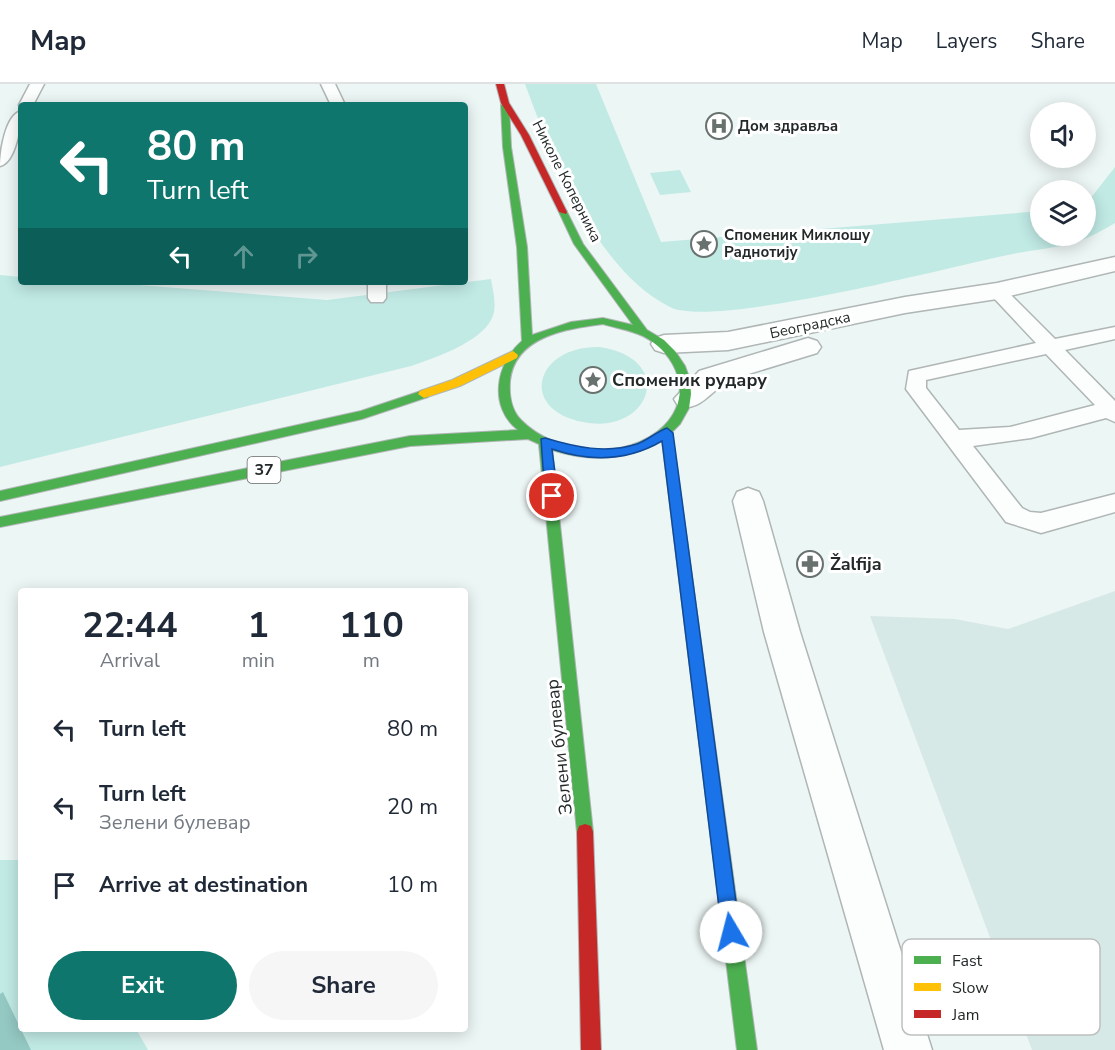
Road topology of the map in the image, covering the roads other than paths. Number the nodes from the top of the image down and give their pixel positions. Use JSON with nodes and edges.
{"nodes":[{"id":1,"x":37,"y":84,"type":"edge"},
{"id":2,"x":328,"y":84,"type":"edge"},
{"id":3,"x":500,"y":84,"type":"edge"},
{"id":4,"x":28,"y":102,"type":"edge"},
{"id":5,"x":337,"y":102,"type":"edge"},
{"id":6,"x":505,"y":103,"type":"junction"},
{"id":7,"x":18,"y":122,"type":"edge"},
{"id":8,"x":0,"y":162,"type":"edge"},
{"id":9,"x":1115,"y":264,"type":"edge"},
{"id":10,"x":997,"y":291,"type":"junction"},
{"id":11,"x":955,"y":298,"type":"junction"},
{"id":12,"x":1115,"y":333,"type":"edge"},
{"id":13,"x":653,"y":338,"type":"junction"},
{"id":14,"x":527,"y":341,"type":"junction"},
{"id":15,"x":1052,"y":346,"type":"junction"},
{"id":16,"x":513,"y":355,"type":"junction"},
{"id":17,"x":688,"y":399,"type":"junction"},
{"id":18,"x":1112,"y":411,"type":"edge"},
{"id":19,"x":667,"y":433,"type":"junction"},
{"id":20,"x":531,"y":434,"type":"junction"},
{"id":21,"x":953,"y":437,"type":"junction"},
{"id":22,"x":545,"y":442,"type":"junction"},
{"id":23,"x":0,"y":496,"type":"edge"},
{"id":24,"x":748,"y":501,"type":"dead end"},
{"id":25,"x":1115,"y":503,"type":"edge"},
{"id":26,"x":0,"y":522,"type":"edge"},
{"id":27,"x":902,"y":1030,"type":"edge"},
{"id":28,"x":903,"y":1035,"type":"edge"},
{"id":29,"x":591,"y":1050,"type":"edge"},
{"id":30,"x":747,"y":1050,"type":"edge"},
{"id":31,"x":908,"y":1050,"type":"edge"}],
"edges":[{"from":1,"to":4,"type":"lane"},
{"from":2,"to":5,"type":"lane"},
{"from":3,"to":6,"type":"main road","name":"Николе Коперника"},
{"from":6,"to":13,"type":"main road","name":"Николе Коперника"},
{"from":6,"to":14,"type":"main road","name":"Николе Коперника"},
{"from":7,"to":8,"type":"lane"},
{"from":9,"to":10,"type":"street","name":"Београдска"},
{"from":10,"to":11,"type":"street","name":"Београдска"},
{"from":10,"to":15,"type":"lane"},
{"from":11,"to":13,"type":"street","name":"Београдска"},
{"from":11,"to":17,"type":"street","name":"Београдска"},
{"from":12,"to":15,"type":"lane"},
{"from":13,"to":14,"type":"main road","number":"37"},
{"from":13,"to":17,"type":"main road"},
{"from":14,"to":16,"type":"main road","number":"37"},
{"from":15,"to":18,"type":"lane"},
{"from":15,"to":21,"type":"lane"},
{"from":16,"to":20,"type":"main road","number":"37"},
{"from":16,"to":23,"type":"main road","number":"37"},
{"from":17,"to":19,"type":"main road","number":"37"},
{"from":18,"to":21,"type":"lane"},
{"from":19,"to":22,"type":"main road","number":"37"},
{"from":19,"to":30,"type":"main road"},
{"from":20,"to":22,"type":"main road","number":"37"},
{"from":20,"to":26,"type":"main road","number":"37"},
{"from":21,"to":25,"type":"lane"},
{"from":22,"to":29,"type":"main road","name":"Зелени булевар"},
{"from":24,"to":27,"type":"street"},
{"from":28,"to":31,"type":"street"}]}
